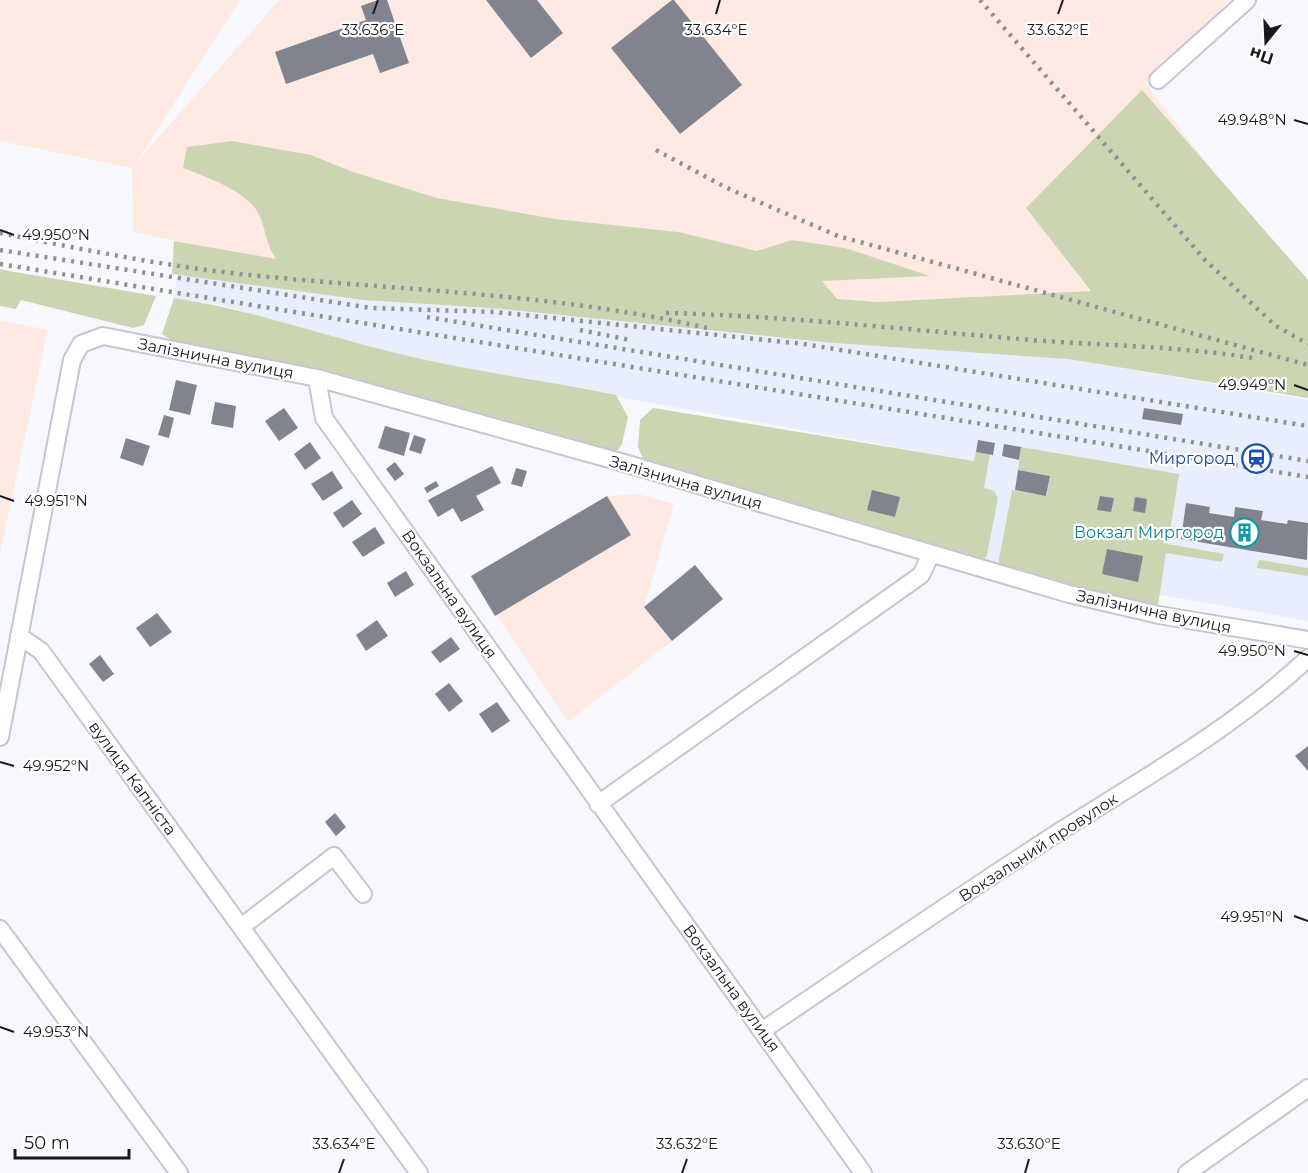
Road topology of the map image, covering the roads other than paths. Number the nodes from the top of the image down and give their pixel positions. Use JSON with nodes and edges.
{"nodes":[{"id":1,"x":1247,"y":0,"type":"edge"},
{"id":2,"x":1158,"y":80,"type":"dead end"},
{"id":3,"x":317,"y":378,"type":"junction"},
{"id":4,"x":931,"y":554,"type":"junction"},
{"id":5,"x":18,"y":636,"type":"junction"},
{"id":6,"x":1308,"y":640,"type":"edge"},
{"id":7,"x":1308,"y":658,"type":"edge"},
{"id":8,"x":0,"y":737,"type":"edge"},
{"id":9,"x":598,"y":804,"type":"junction"},
{"id":10,"x":363,"y":894,"type":"dead end"},
{"id":11,"x":241,"y":927,"type":"junction"},
{"id":12,"x":0,"y":929,"type":"edge"},
{"id":13,"x":763,"y":1030,"type":"junction"},
{"id":14,"x":1308,"y":1088,"type":"edge"},
{"id":15,"x":179,"y":1173,"type":"edge"},
{"id":16,"x":419,"y":1173,"type":"edge"},
{"id":17,"x":863,"y":1173,"type":"edge"},
{"id":18,"x":1186,"y":1173,"type":"edge"}],
"edges":[{"from":1,"to":2,"type":"street"},
{"from":3,"to":4,"type":"street","name":"Залізнична вулиця"},
{"from":3,"to":5,"type":"street","name":"Залізнична вулиця"},
{"from":3,"to":9,"type":"street","name":"Вокзальна вулиця"},
{"from":4,"to":6,"type":"street","name":"Залізнична вулиця"},
{"from":4,"to":9,"type":"street"},
{"from":5,"to":8,"type":"street"},
{"from":5,"to":11,"type":"street","name":"вулиця Капніста"},
{"from":7,"to":13,"type":"street","name":"Вокзальний провулок"},
{"from":9,"to":13,"type":"street","name":"Вокзальна вулиця"},
{"from":10,"to":11,"type":"street"},
{"from":11,"to":16,"type":"street","name":"вулиця Капніста"},
{"from":12,"to":15,"type":"street"},
{"from":13,"to":17,"type":"street","name":"Вокзальна вулиця"},
{"from":14,"to":18,"type":"street"}]}
